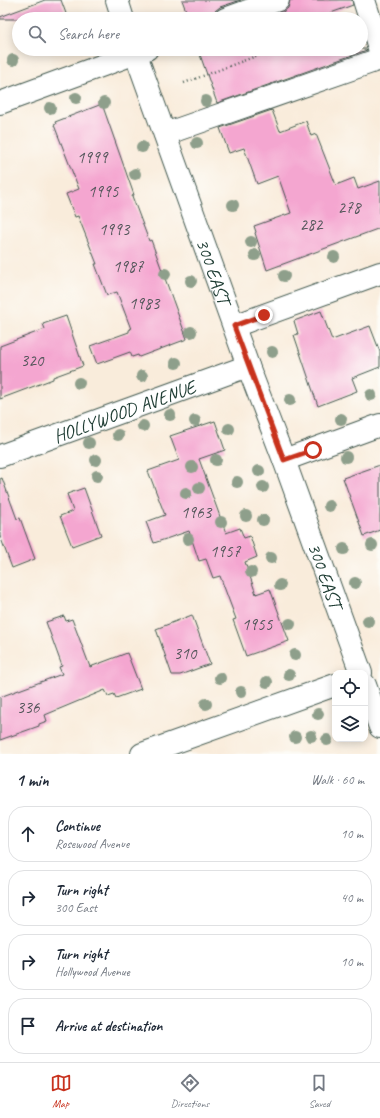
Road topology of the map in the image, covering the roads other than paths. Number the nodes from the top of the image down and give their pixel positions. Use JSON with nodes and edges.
{"nodes":[{"id":1,"x":116,"y":0,"type":"edge"},
{"id":2,"x":278,"y":0,"type":"edge"},
{"id":3,"x":364,"y":0,"type":"edge"},
{"id":4,"x":120,"y":12,"type":"edge"},
{"id":5,"x":245,"y":12,"type":"edge"},
{"id":6,"x":368,"y":12,"type":"edge"},
{"id":7,"x":368,"y":13,"type":"edge"},
{"id":8,"x":380,"y":51,"type":"edge"},
{"id":9,"x":126,"y":56,"type":"edge"},
{"id":10,"x":141,"y":56,"type":"edge"},
{"id":11,"x":380,"y":59,"type":"edge"},
{"id":12,"x":0,"y":103,"type":"edge"},
{"id":13,"x":165,"y":134,"type":"junction"},
{"id":14,"x":380,"y":273,"type":"edge"},
{"id":15,"x":234,"y":326,"type":"junction"},
{"id":16,"x":248,"y":366,"type":"junction"},
{"id":17,"x":380,"y":425,"type":"edge"},
{"id":18,"x":0,"y":456,"type":"edge"},
{"id":19,"x":284,"y":460,"type":"junction"},
{"id":20,"x":360,"y":670,"type":"edge"},
{"id":21,"x":332,"y":686,"type":"edge"},
{"id":22,"x":371,"y":691,"type":"edge"},
{"id":23,"x":380,"y":727,"type":"edge"},
{"id":24,"x":142,"y":754,"type":"edge"}],
"edges":[{"from":1,"to":4,"type":"street"},
{"from":2,"to":5,"type":"street"},
{"from":3,"to":6,"type":"street"},
{"from":7,"to":8,"type":"street"},
{"from":9,"to":12,"type":"street"},
{"from":10,"to":13,"type":"street","name":"300 EAST"},
{"from":11,"to":13,"type":"street"},
{"from":13,"to":15,"type":"street","name":"300 EAST"},
{"from":14,"to":15,"type":"street"},
{"from":15,"to":16,"type":"street","name":"300 EAST"},
{"from":16,"to":18,"type":"street","name":"HOLLYWOOD AVENUE"},
{"from":16,"to":19,"type":"street","name":"300 EAST"},
{"from":17,"to":19,"type":"street"},
{"from":19,"to":20,"type":"street","name":"300 EAST"},
{"from":21,"to":24,"type":"street"},
{"from":22,"to":23,"type":"street"}]}
